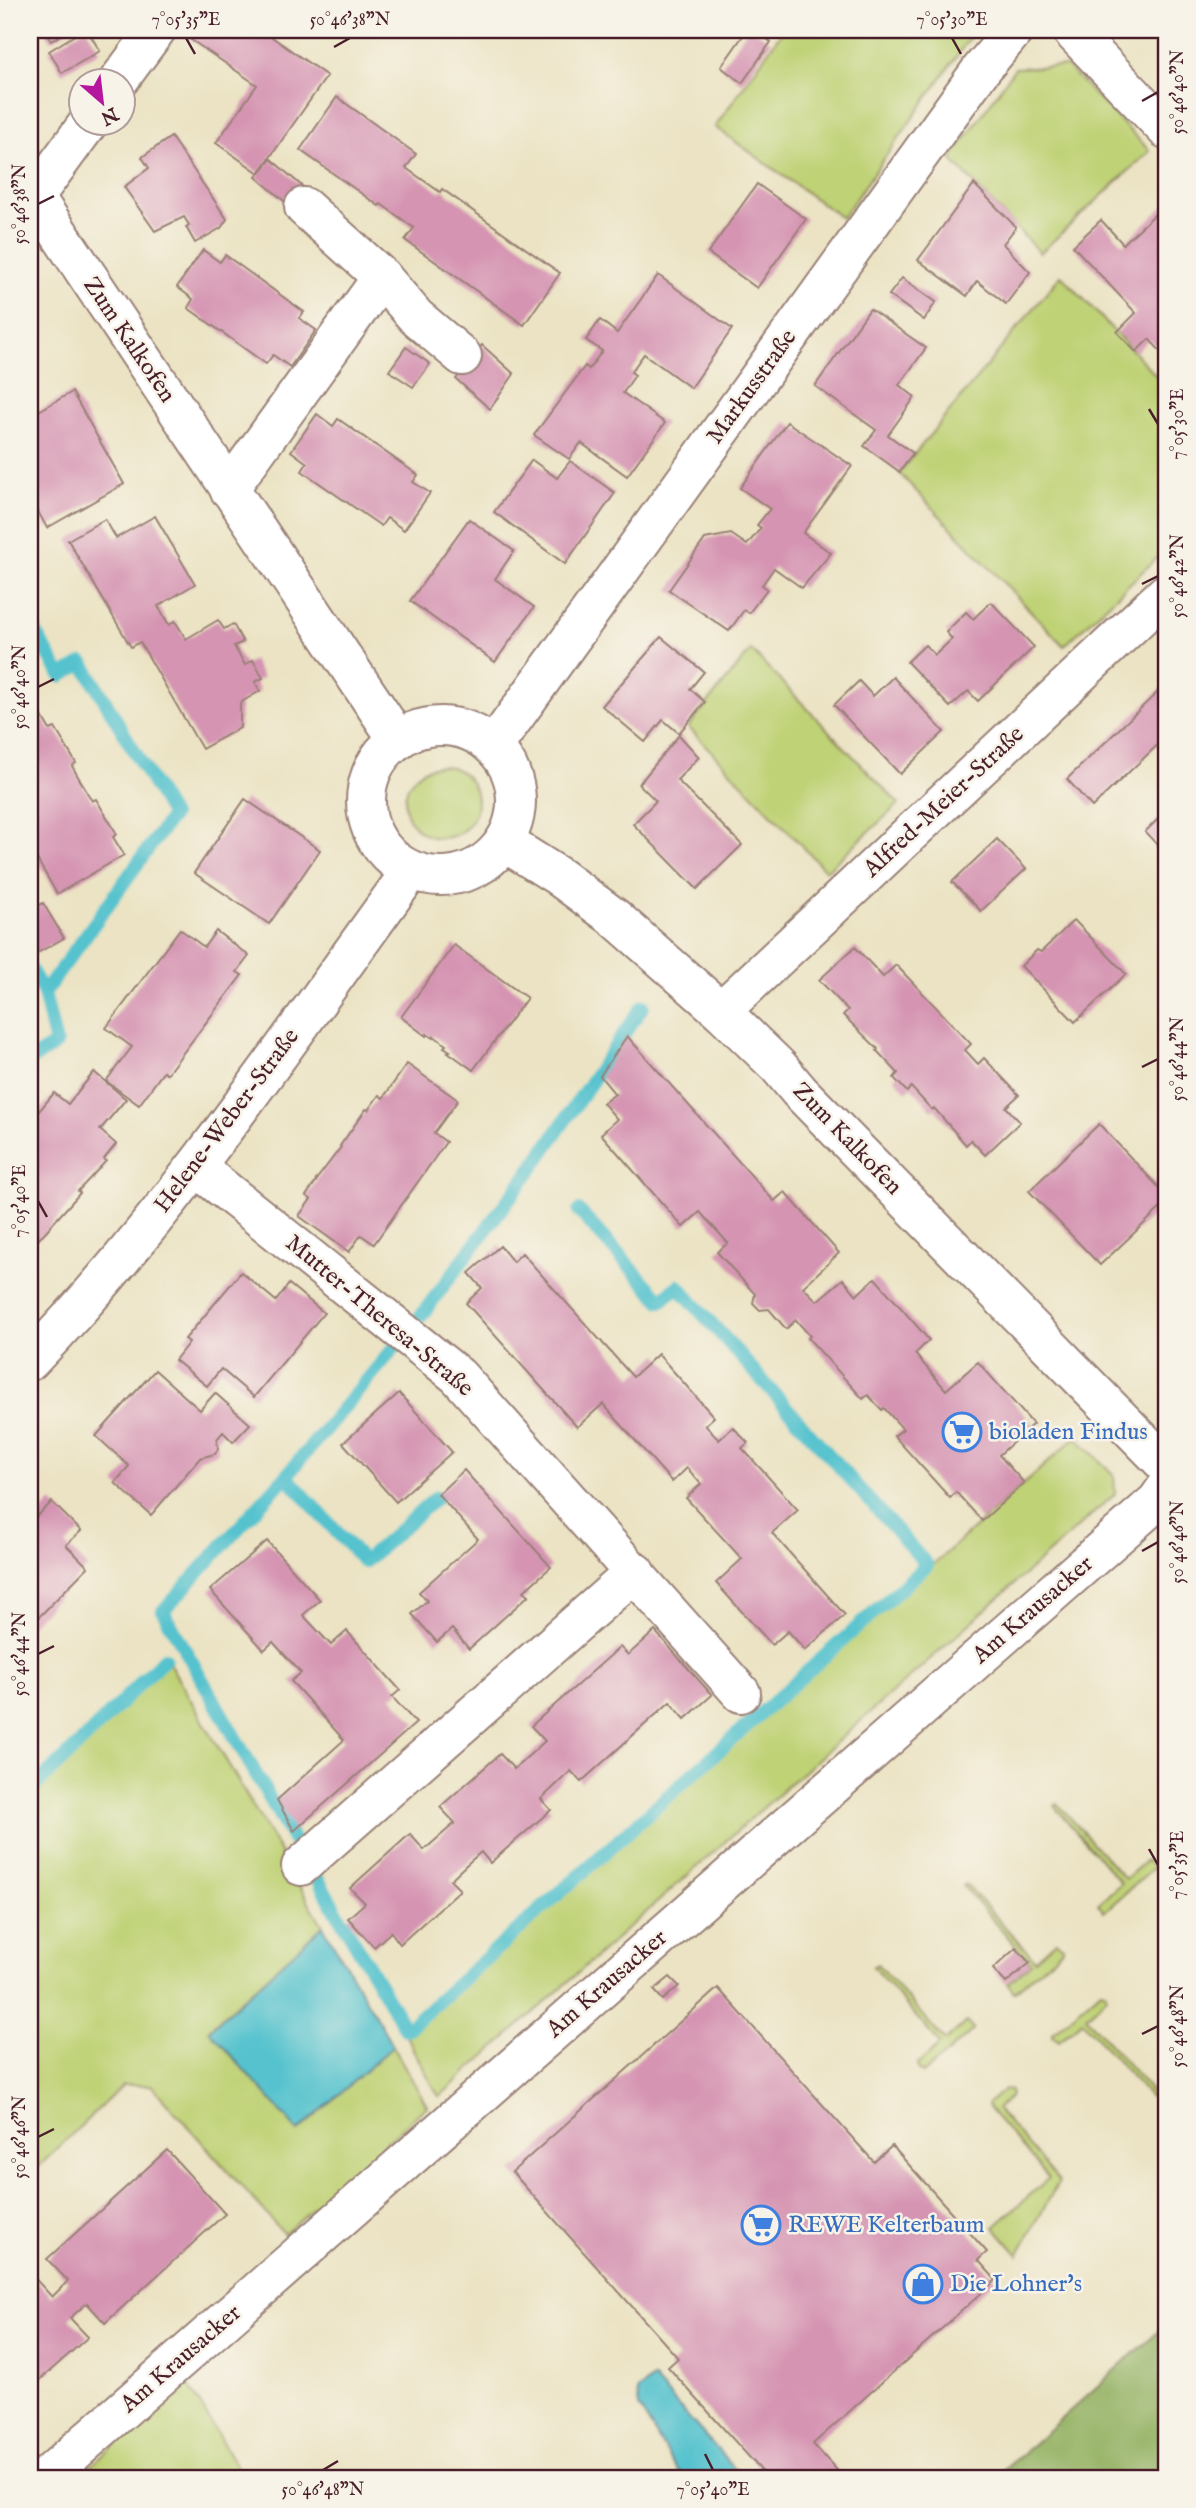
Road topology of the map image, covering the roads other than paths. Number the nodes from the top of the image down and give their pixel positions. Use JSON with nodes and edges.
{"nodes":[{"id":1,"x":156,"y":30,"type":"edge"},
{"id":2,"x":1014,"y":30,"type":"edge"},
{"id":3,"x":1071,"y":30,"type":"edge"},
{"id":4,"x":129,"y":66,"type":"edge"},
{"id":5,"x":1166,"y":129,"type":"edge"},
{"id":6,"x":78,"y":136,"type":"edge"},
{"id":7,"x":32,"y":194,"type":"edge"},
{"id":8,"x":304,"y":207,"type":"dead end"},
{"id":9,"x":382,"y":277,"type":"junction"},
{"id":10,"x":462,"y":355,"type":"dead end"},
{"id":11,"x":229,"y":489,"type":"junction"},
{"id":12,"x":1166,"y":593,"type":"edge"},
{"id":13,"x":398,"y":740,"type":"junction"},
{"id":14,"x":493,"y":747,"type":"junction"},
{"id":15,"x":504,"y":842,"type":"junction"},
{"id":16,"x":411,"y":871,"type":"junction"},
{"id":17,"x":720,"y":1011,"type":"junction"},
{"id":18,"x":196,"y":1167,"type":"junction"},
{"id":19,"x":31,"y":1357,"type":"edge"},
{"id":20,"x":1166,"y":1465,"type":"edge"},
{"id":21,"x":1166,"y":1488,"type":"edge"},
{"id":22,"x":635,"y":1572,"type":"junction"},
{"id":23,"x":741,"y":1693,"type":"dead end"},
{"id":24,"x":301,"y":1866,"type":"dead end"},
{"id":25,"x":45,"y":2478,"type":"edge"}],
"edges":[{"from":1,"to":4,"type":"street"},
{"from":2,"to":14,"type":"street","name":"Markusstraße"},
{"from":3,"to":5,"type":"street"},
{"from":6,"to":7,"type":"street"},
{"from":7,"to":11,"type":"street","name":"Zum Kalkofen"},
{"from":8,"to":9,"type":"street"},
{"from":9,"to":10,"type":"street"},
{"from":9,"to":11,"type":"street"},
{"from":11,"to":13,"type":"street","name":"Zum Kalkofen"},
{"from":12,"to":17,"type":"street","name":"Alfred-Meier-Straße"},
{"from":13,"to":14,"type":"street"},
{"from":13,"to":16,"type":"street"},
{"from":14,"to":15,"type":"street"},
{"from":15,"to":16,"type":"street"},
{"from":15,"to":17,"type":"street","name":"Zum Kalkofen"},
{"from":16,"to":18,"type":"street","name":"Helene-Weber-Straße"},
{"from":17,"to":20,"type":"street","name":"Zum Kalkofen"},
{"from":18,"to":19,"type":"street","name":"Helene-Weber-Straße"},
{"from":18,"to":22,"type":"street","name":"Mutter-Theresa-Straße"},
{"from":21,"to":25,"type":"street","name":"Am Krausacker"},
{"from":22,"to":23,"type":"street","name":"Mutter-Theresa-Straße"},
{"from":22,"to":24,"type":"street"}]}
